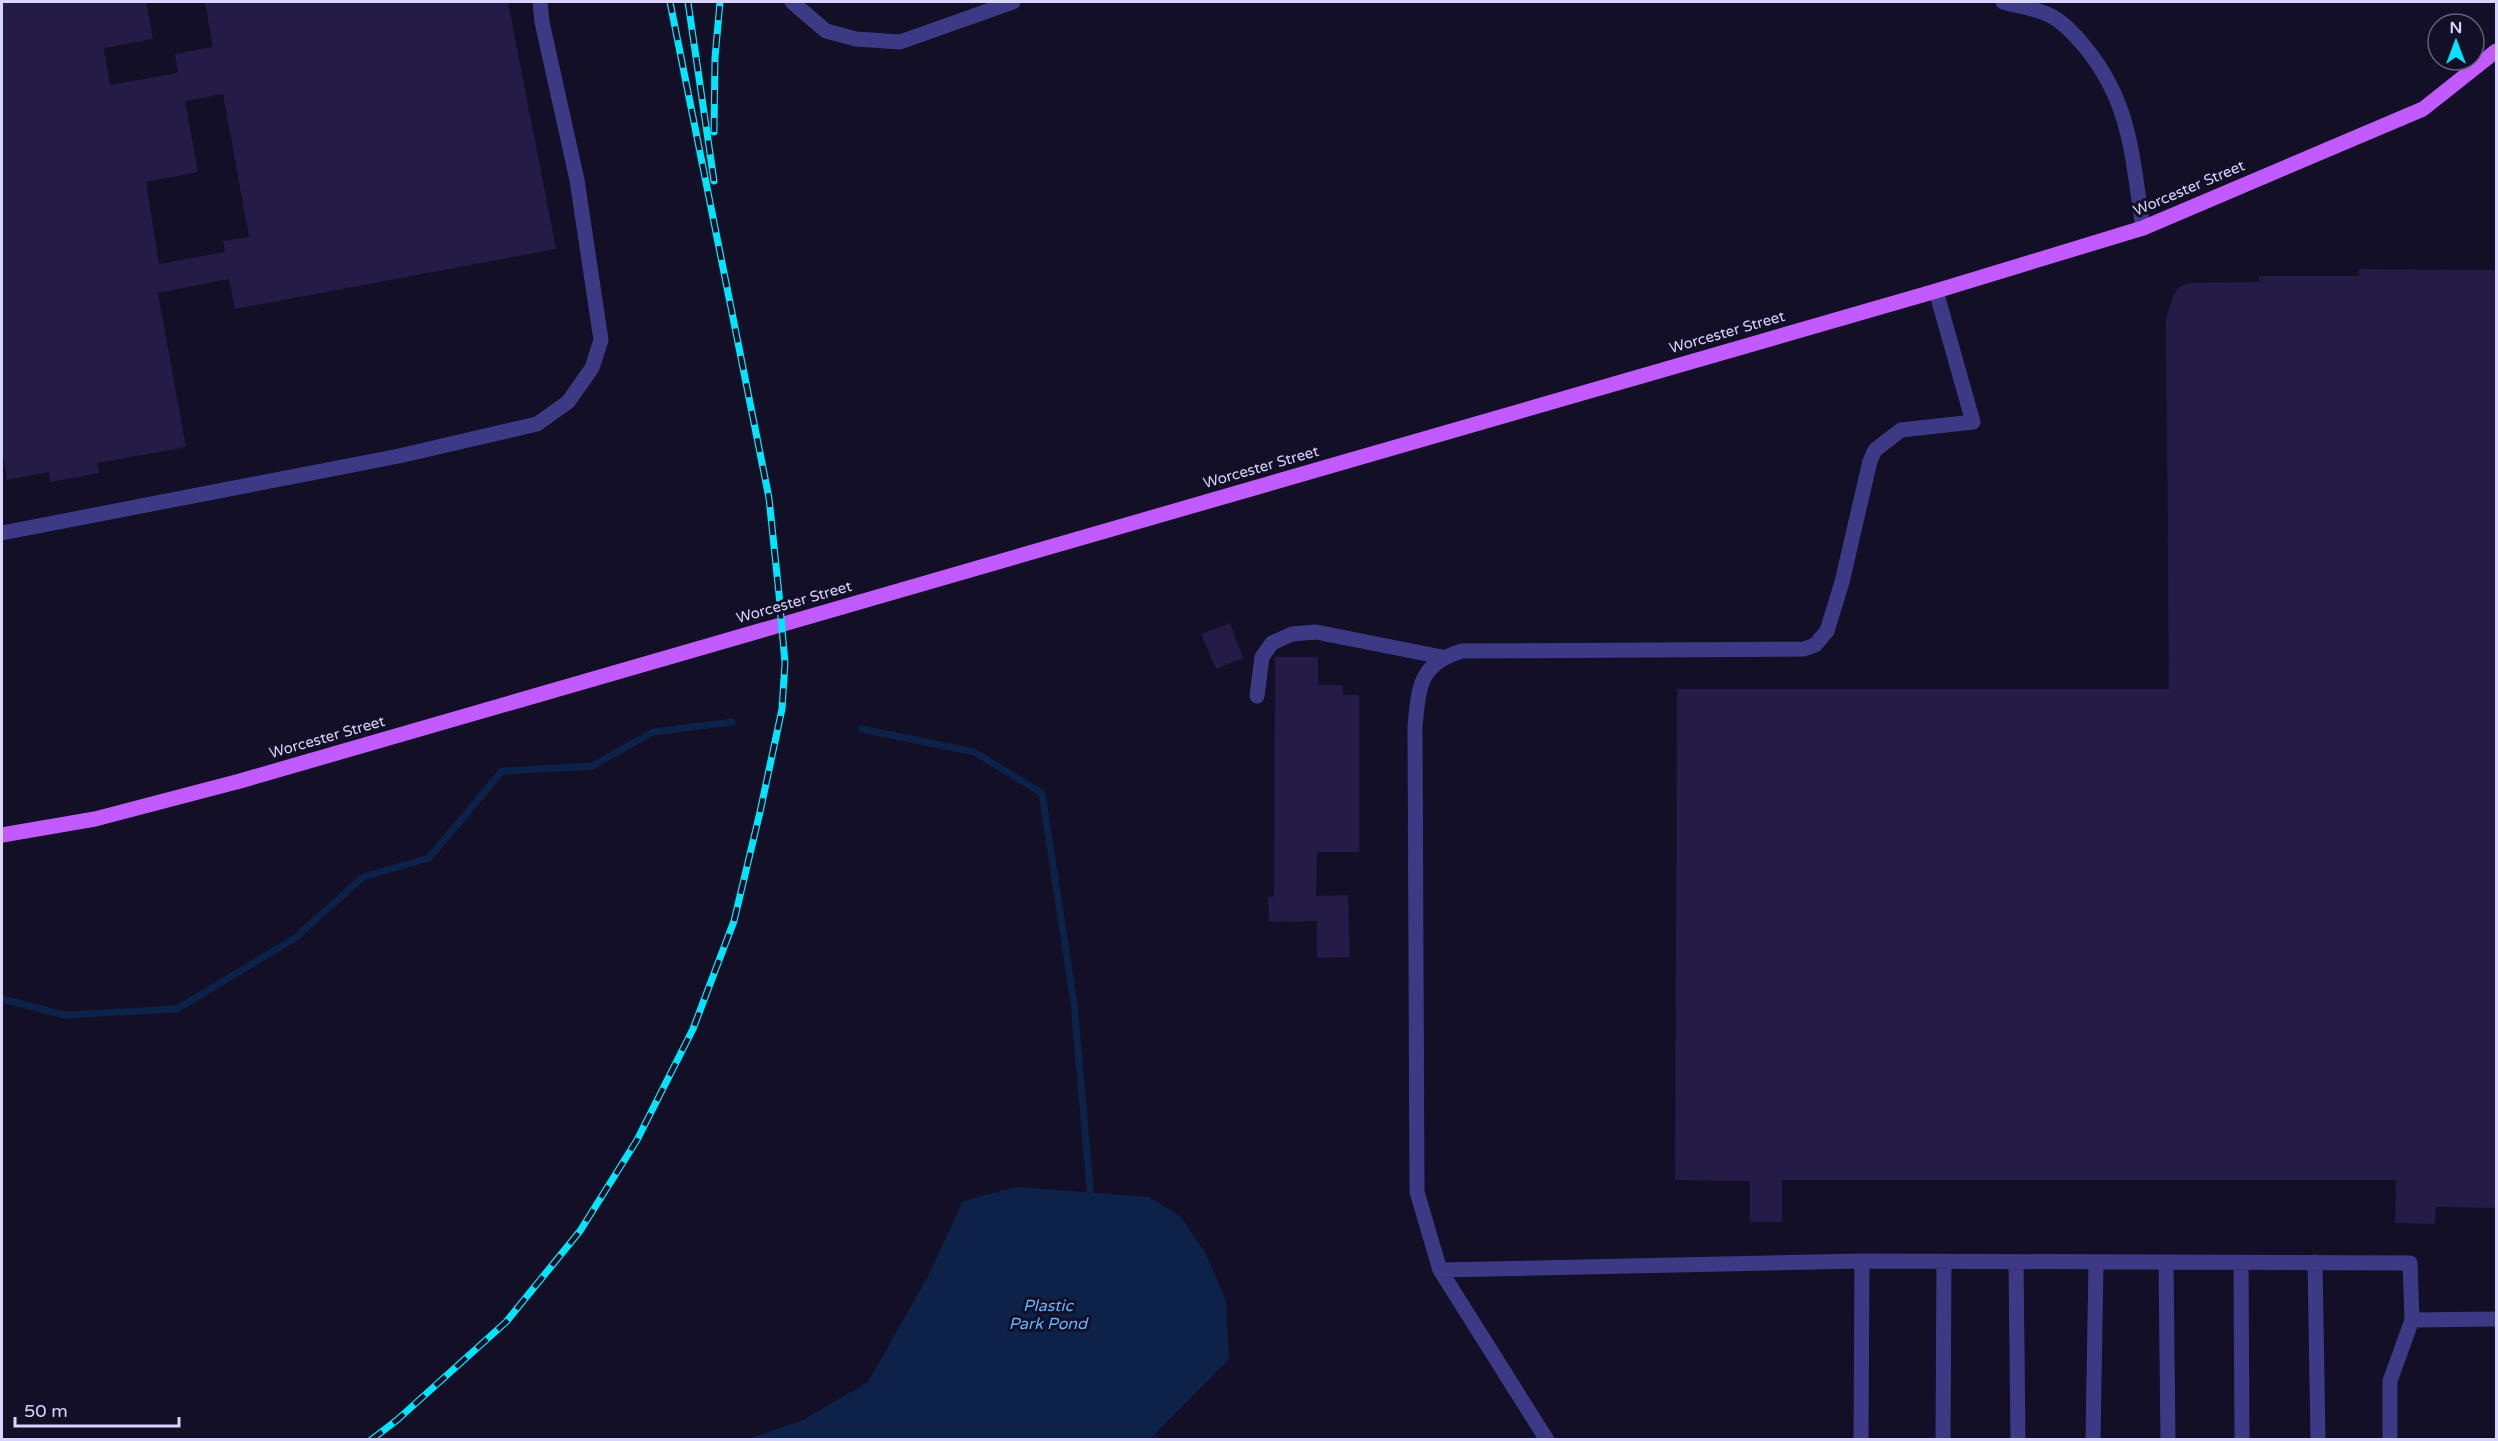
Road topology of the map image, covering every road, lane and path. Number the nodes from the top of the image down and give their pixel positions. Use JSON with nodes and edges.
{"nodes":[{"id":1,"x":540,"y":2,"type":"edge"},
{"id":2,"x":792,"y":2,"type":"edge"},
{"id":3,"x":1013,"y":2,"type":"edge"},
{"id":4,"x":2003,"y":2,"type":"edge"},
{"id":5,"x":2496,"y":51,"type":"edge"},
{"id":6,"x":2143,"y":228,"type":"junction"},
{"id":7,"x":1936,"y":291,"type":"junction"},
{"id":8,"x":2,"y":533,"type":"edge"},
{"id":9,"x":1442,"y":657,"type":"junction"},
{"id":10,"x":1257,"y":696,"type":"dead end"},
{"id":11,"x":2,"y":835,"type":"edge"},
{"id":12,"x":1862,"y":1261,"type":"junction"},
{"id":13,"x":1944,"y":1262,"type":"junction"},
{"id":14,"x":2016,"y":1262,"type":"junction"},
{"id":15,"x":2315,"y":1262,"type":"junction"},
{"id":16,"x":2096,"y":1263,"type":"junction"},
{"id":17,"x":2166,"y":1263,"type":"junction"},
{"id":18,"x":2241,"y":1264,"type":"junction"},
{"id":19,"x":1440,"y":1270,"type":"junction"},
{"id":20,"x":2496,"y":1319,"type":"edge"},
{"id":21,"x":2412,"y":1320,"type":"junction"},
{"id":22,"x":1547,"y":1440,"type":"edge"},
{"id":23,"x":1861,"y":1440,"type":"edge"},
{"id":24,"x":1943,"y":1440,"type":"edge"},
{"id":25,"x":2018,"y":1440,"type":"edge"},
{"id":26,"x":2093,"y":1440,"type":"edge"},
{"id":27,"x":2168,"y":1440,"type":"edge"},
{"id":28,"x":2242,"y":1440,"type":"edge"},
{"id":29,"x":2318,"y":1440,"type":"edge"},
{"id":30,"x":2390,"y":1440,"type":"edge"}],
"edges":[{"from":1,"to":8,"type":"lane"},
{"from":2,"to":3,"type":"lane"},
{"from":4,"to":6,"type":"lane"},
{"from":5,"to":6,"type":"main road","name":"Worcester Street"},
{"from":6,"to":7,"type":"main road","name":"Worcester Street"},
{"from":7,"to":9,"type":"lane"},
{"from":7,"to":11,"type":"main road","name":"Worcester Street"},
{"from":9,"to":10,"type":"lane"},
{"from":9,"to":19,"type":"lane"},
{"from":12,"to":13,"type":"lane"},
{"from":12,"to":19,"type":"lane"},
{"from":12,"to":23,"type":"lane"},
{"from":13,"to":14,"type":"lane"},
{"from":13,"to":24,"type":"lane"},
{"from":14,"to":16,"type":"lane"},
{"from":14,"to":25,"type":"lane"},
{"from":15,"to":18,"type":"lane"},
{"from":15,"to":21,"type":"lane"},
{"from":15,"to":29,"type":"lane"},
{"from":16,"to":17,"type":"lane"},
{"from":16,"to":26,"type":"lane"},
{"from":17,"to":18,"type":"lane"},
{"from":17,"to":27,"type":"lane"},
{"from":18,"to":28,"type":"lane"},
{"from":19,"to":22,"type":"lane"},
{"from":20,"to":21,"type":"lane"},
{"from":21,"to":30,"type":"lane"}]}
